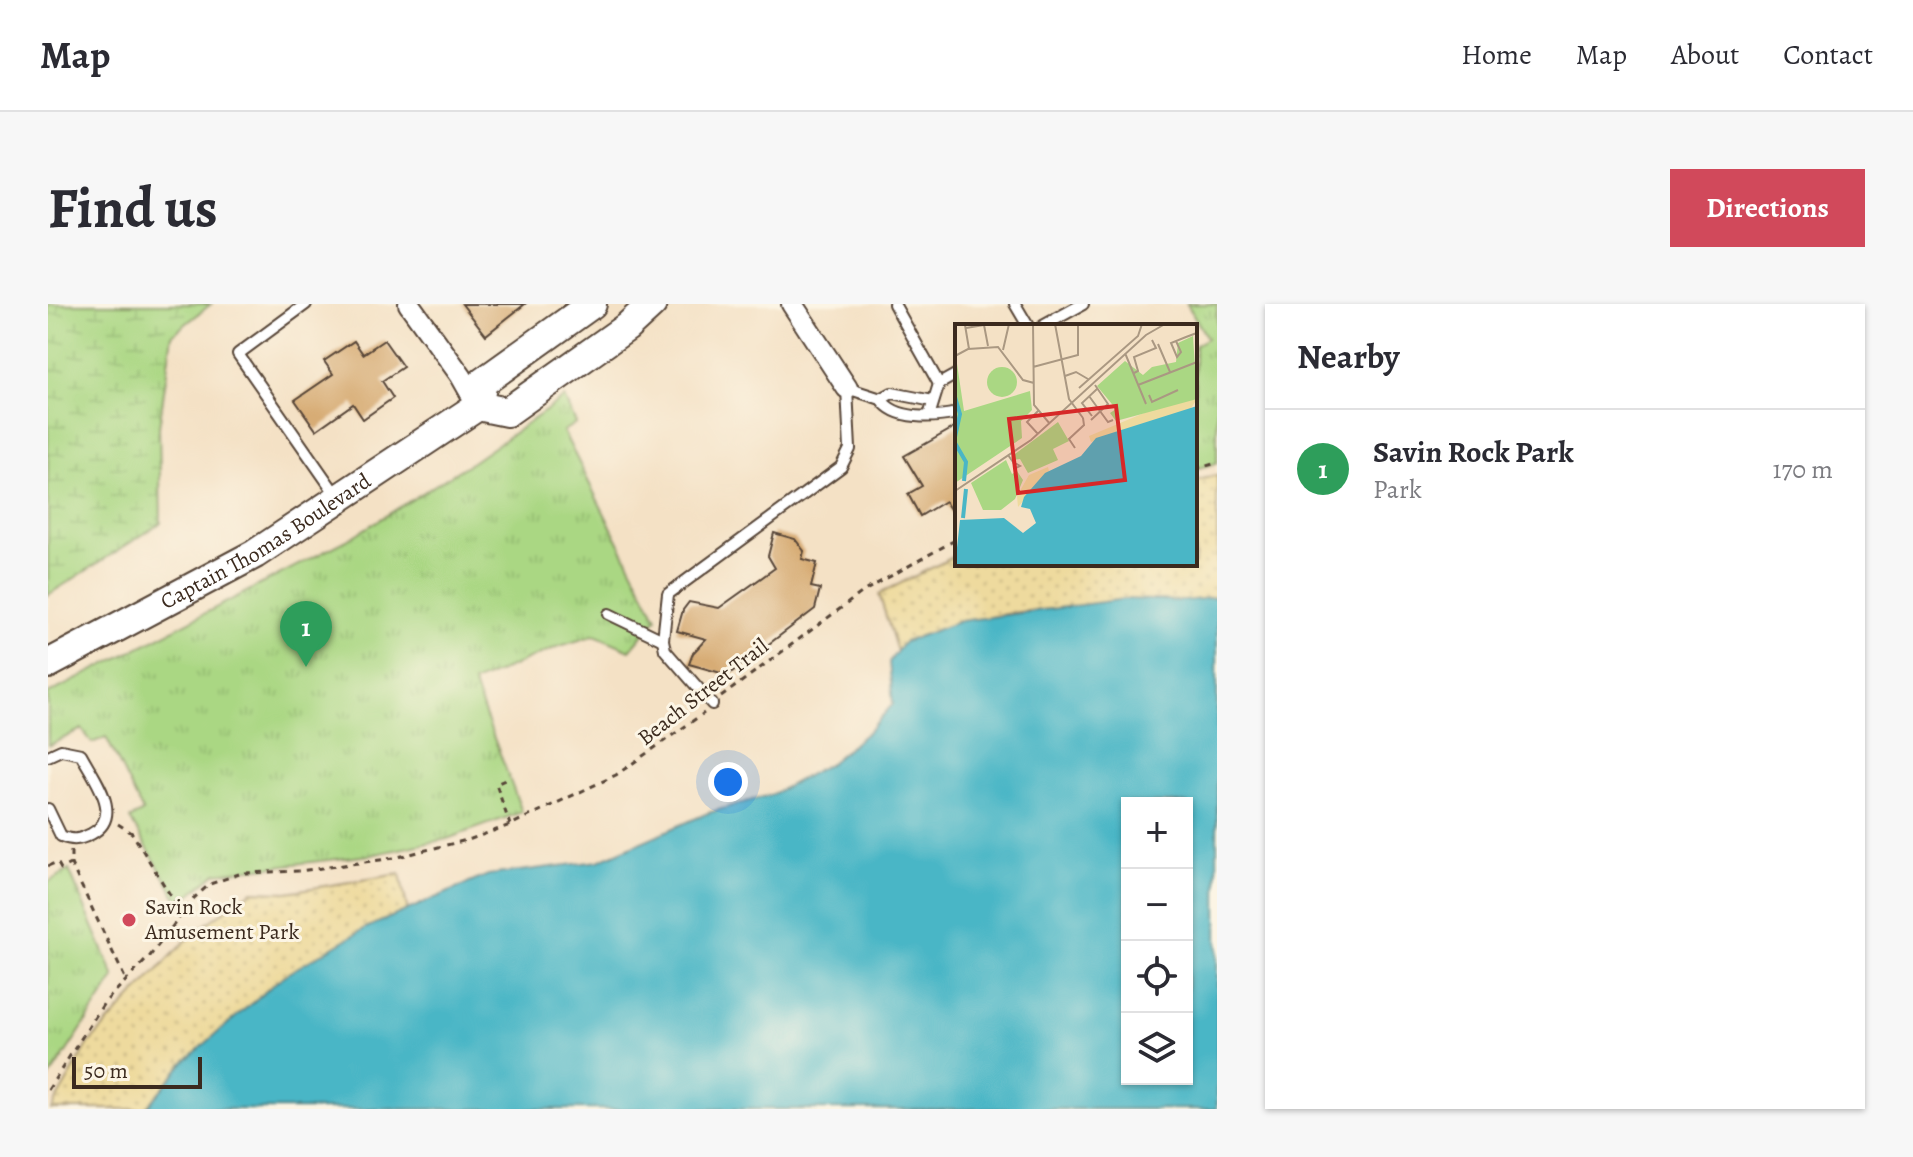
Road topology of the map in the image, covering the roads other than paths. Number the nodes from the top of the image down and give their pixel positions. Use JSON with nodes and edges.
{"nodes":[{"id":1,"x":306,"y":304,"type":"edge"},
{"id":2,"x":409,"y":304,"type":"edge"},
{"id":3,"x":592,"y":304,"type":"edge"},
{"id":4,"x":652,"y":304,"type":"edge"},
{"id":5,"x":792,"y":304,"type":"edge"},
{"id":6,"x":894,"y":304,"type":"edge"},
{"id":7,"x":1015,"y":304,"type":"edge"},
{"id":8,"x":1083,"y":304,"type":"edge"},
{"id":9,"x":1027,"y":324,"type":"edge"},
{"id":10,"x":1047,"y":324,"type":"edge"},
{"id":11,"x":955,"y":375,"type":"edge"},
{"id":12,"x":939,"y":384,"type":"junction"},
{"id":13,"x":847,"y":388,"type":"junction"},
{"id":14,"x":881,"y":399,"type":"junction"},
{"id":15,"x":933,"y":401,"type":"junction"},
{"id":16,"x":478,"y":406,"type":"junction"},
{"id":17,"x":955,"y":413,"type":"edge"},
{"id":18,"x":929,"y":416,"type":"junction"},
{"id":19,"x":340,"y":500,"type":"junction"},
{"id":20,"x":609,"y":614,"type":"dead end"},
{"id":21,"x":663,"y":640,"type":"junction"},
{"id":22,"x":48,"y":664,"type":"edge"},
{"id":23,"x":712,"y":704,"type":"road end"},
{"id":24,"x":48,"y":756,"type":"edge"},
{"id":25,"x":48,"y":809,"type":"edge"}],
"edges":[{"from":1,"to":19,"type":"lane"},
{"from":2,"to":16,"type":"street"},
{"from":3,"to":16,"type":"main road","name":"Captain Thomas Boulevard"},
{"from":4,"to":16,"type":"main road"},
{"from":5,"to":13,"type":"street"},
{"from":6,"to":12,"type":"lane"},
{"from":7,"to":9,"type":"lane"},
{"from":8,"to":10,"type":"lane"},
{"from":11,"to":12,"type":"lane"},
{"from":12,"to":15,"type":"lane"},
{"from":13,"to":14,"type":"lane"},
{"from":13,"to":21,"type":"lane"},
{"from":14,"to":15,"type":"lane"},
{"from":14,"to":18,"type":"lane"},
{"from":15,"to":18,"type":"lane"},
{"from":16,"to":19,"type":"main road","name":"Captain Thomas Boulevard"},
{"from":17,"to":18,"type":"lane"},
{"from":19,"to":22,"type":"main road","name":"Captain Thomas Boulevard"},
{"from":20,"to":21,"type":"lane"},
{"from":21,"to":23,"type":"lane"},
{"from":24,"to":25,"type":"lane"}]}
